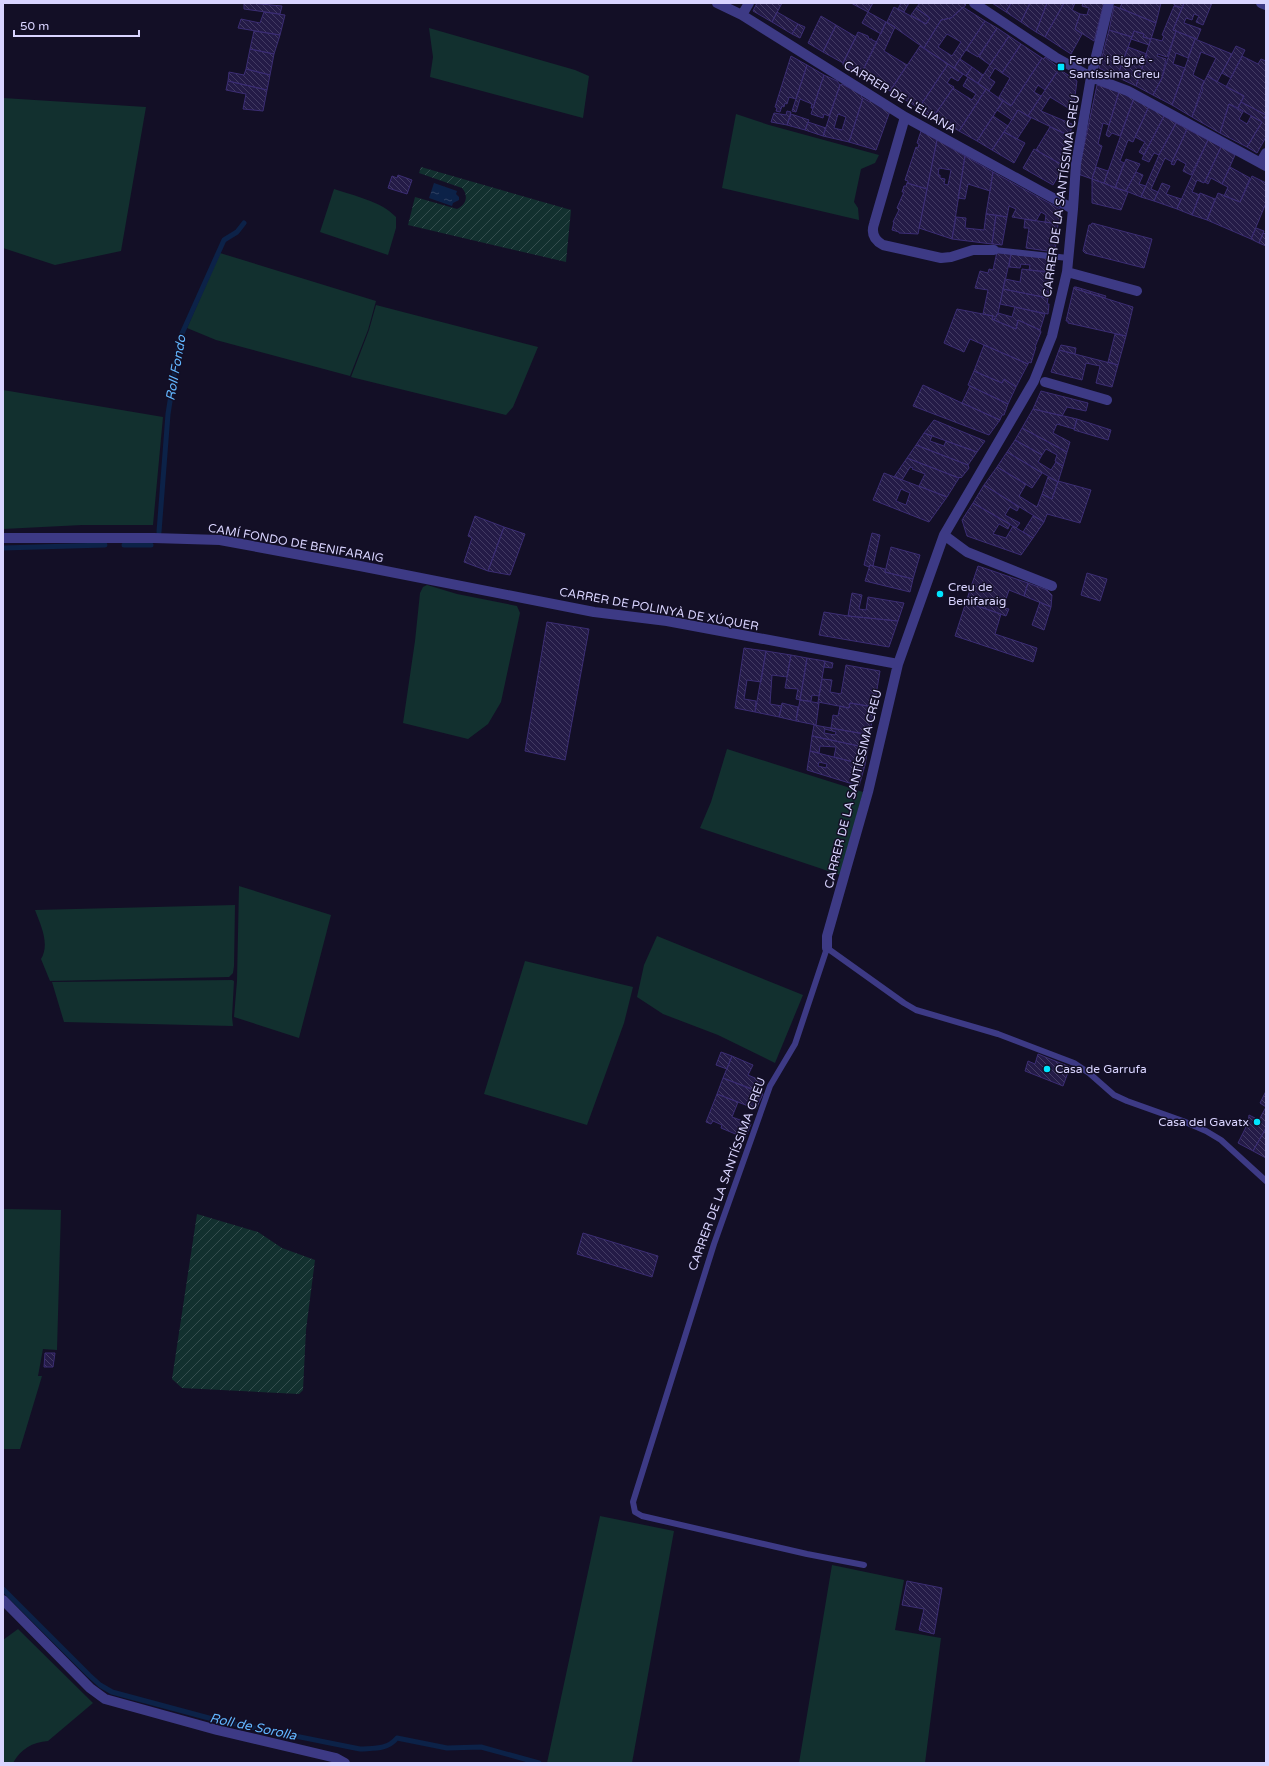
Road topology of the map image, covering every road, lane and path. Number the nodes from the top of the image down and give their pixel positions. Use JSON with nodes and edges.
{"nodes":[{"id":1,"x":717,"y":3,"type":"edge"},
{"id":2,"x":749,"y":3,"type":"edge"},
{"id":3,"x":974,"y":3,"type":"edge"},
{"id":4,"x":1109,"y":3,"type":"edge"},
{"id":5,"x":1261,"y":3,"type":"edge"},
{"id":6,"x":1266,"y":5,"type":"edge"},
{"id":7,"x":742,"y":15,"type":"junction"},
{"id":8,"x":1091,"y":76,"type":"junction"},
{"id":9,"x":904,"y":117,"type":"junction"},
{"id":10,"x":1265,"y":160,"type":"edge"},
{"id":11,"x":1074,"y":209,"type":"junction"},
{"id":12,"x":994,"y":250,"type":"joint"},
{"id":13,"x":1068,"y":258,"type":"junction"},
{"id":14,"x":1067,"y":272,"type":"junction"},
{"id":15,"x":1138,"y":291,"type":"dead end"},
{"id":16,"x":1045,"y":382,"type":"dead end"},
{"id":17,"x":1107,"y":400,"type":"dead end"},
{"id":18,"x":944,"y":536,"type":"junction"},
{"id":19,"x":3,"y":538,"type":"edge"},
{"id":20,"x":416,"y":578,"type":"joint"},
{"id":21,"x":1052,"y":586,"type":"dead end"},
{"id":22,"x":898,"y":664,"type":"junction"},
{"id":23,"x":827,"y":948,"type":"junction"},
{"id":24,"x":1266,"y":1181,"type":"edge"},
{"id":25,"x":864,"y":1565,"type":"dead end"},
{"id":26,"x":3,"y":1600,"type":"edge"},
{"id":27,"x":345,"y":1763,"type":"edge"}],
"edges":[{"from":1,"to":7,"type":"street","name":"CARRER DE L'ELIANA"},
{"from":2,"to":7,"type":"street"},
{"from":3,"to":8,"type":"street"},
{"from":4,"to":8,"type":"street","name":"CARRER DE LA SANTÍSSIMA CREU"},
{"from":5,"to":6,"type":"street"},
{"from":7,"to":9,"type":"street","name":"CARRER DE L'ELIANA"},
{"from":8,"to":10,"type":"street"},
{"from":8,"to":11,"type":"street","name":"CARRER DE LA SANTÍSSIMA CREU"},
{"from":9,"to":11,"type":"street","name":"CARRER DE L'ELIANA"},
{"from":9,"to":12,"type":"street"},
{"from":11,"to":13,"type":"street","name":"CARRER DE LA SANTÍSSIMA CREU"},
{"from":12,"to":13,"type":"lane"},
{"from":13,"to":14,"type":"street","name":"CARRER DE LA SANTÍSSIMA CREU"},
{"from":14,"to":15,"type":"street"},
{"from":14,"to":18,"type":"street","name":"CARRER DE LA SANTÍSSIMA CREU"},
{"from":16,"to":17,"type":"street"},
{"from":18,"to":21,"type":"street"},
{"from":18,"to":22,"type":"street","name":"CARRER DE LA SANTÍSSIMA CREU"},
{"from":19,"to":20,"type":"street","name":"CAMÍ FONDO DE BENIFARAIG"},
{"from":20,"to":22,"type":"street","name":"CARRER DE POLINYÀ DE XÚQUER"},
{"from":22,"to":23,"type":"street","name":"CARRER DE LA SANTÍSSIMA CREU"},
{"from":23,"to":24,"type":"lane"},
{"from":23,"to":25,"type":"lane","name":"CARRER DE LA SANTÍSSIMA CREU"},
{"from":26,"to":27,"type":"street"}]}
